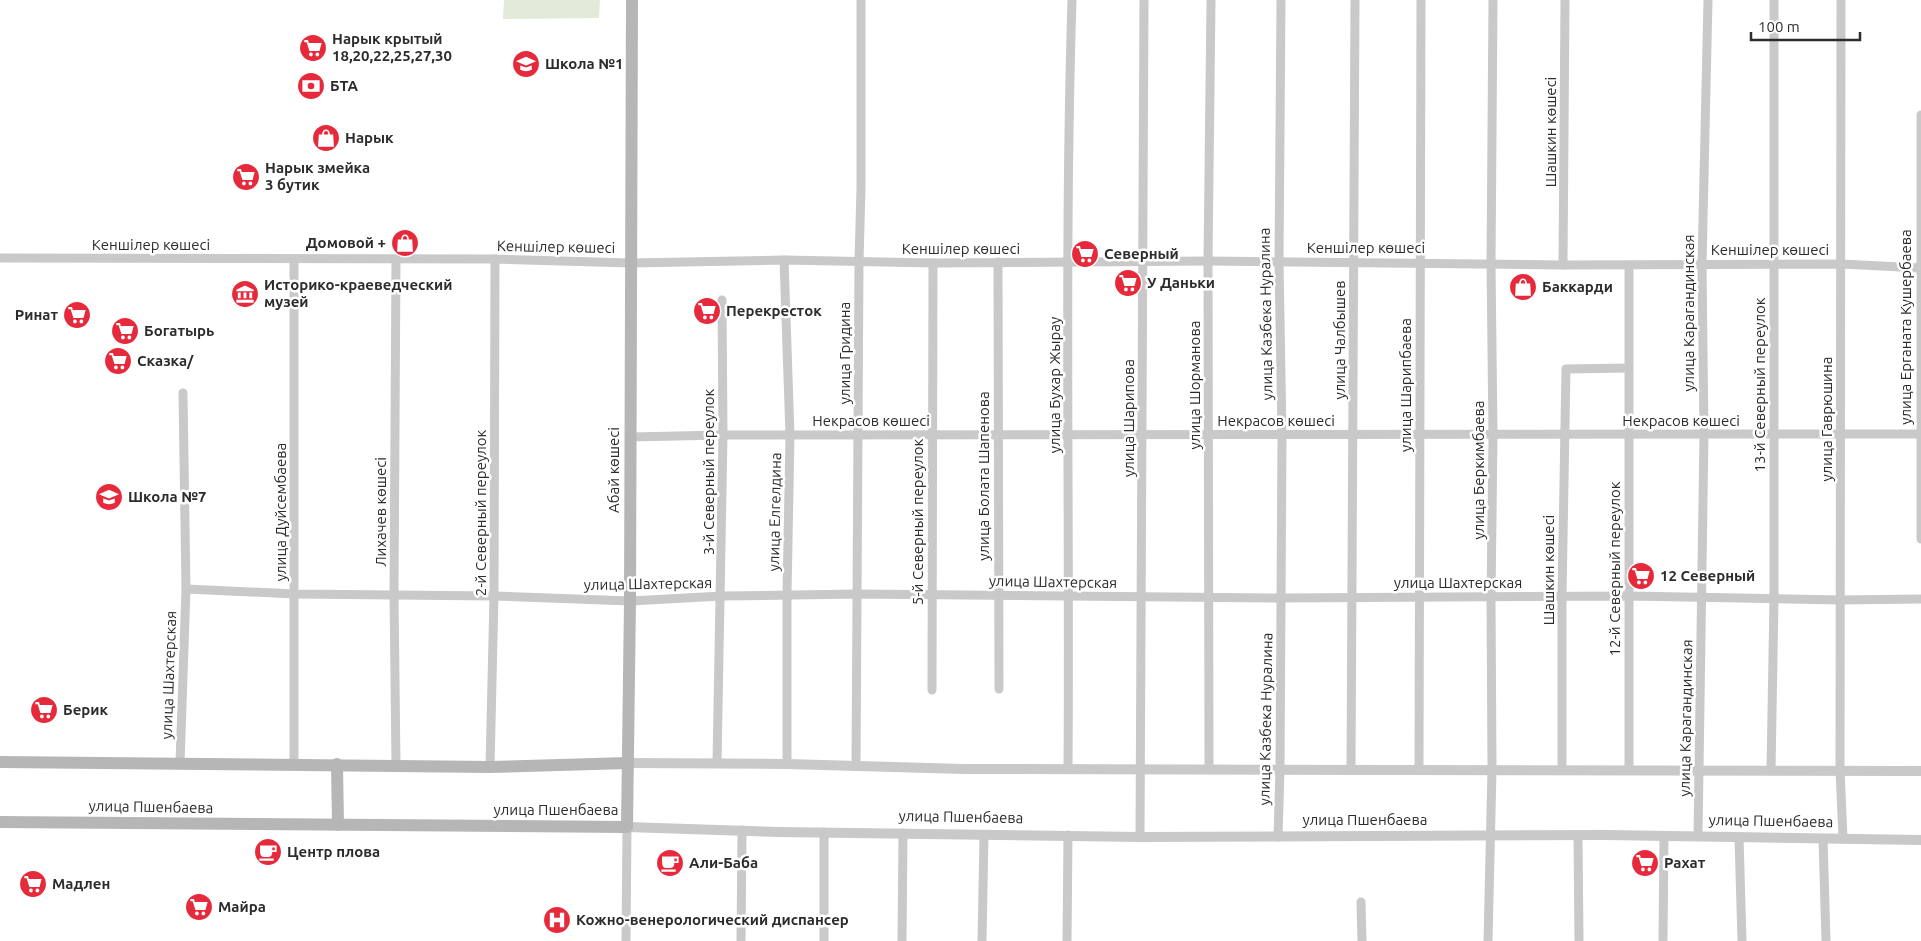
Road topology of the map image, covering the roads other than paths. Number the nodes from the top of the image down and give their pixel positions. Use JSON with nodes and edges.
{"nodes":[{"id":1,"x":632,"y":0,"type":"edge"},
{"id":2,"x":861,"y":0,"type":"edge"},
{"id":3,"x":1072,"y":0,"type":"edge"},
{"id":4,"x":1144,"y":0,"type":"edge"},
{"id":5,"x":1211,"y":0,"type":"edge"},
{"id":6,"x":1281,"y":0,"type":"edge"},
{"id":7,"x":1355,"y":0,"type":"edge"},
{"id":8,"x":1421,"y":0,"type":"edge"},
{"id":9,"x":1493,"y":0,"type":"edge"},
{"id":10,"x":1565,"y":0,"type":"edge"},
{"id":11,"x":1708,"y":0,"type":"edge"},
{"id":12,"x":1774,"y":0,"type":"edge"},
{"id":13,"x":1841,"y":0,"type":"edge"},
{"id":14,"x":1921,"y":116,"type":"edge"},
{"id":15,"x":0,"y":258,"type":"edge"},
{"id":16,"x":496,"y":259,"type":"junction"},
{"id":17,"x":294,"y":260,"type":"junction"},
{"id":18,"x":396,"y":260,"type":"junction"},
{"id":19,"x":784,"y":260,"type":"junction"},
{"id":20,"x":1208,"y":261,"type":"junction"},
{"id":21,"x":859,"y":262,"type":"junction"},
{"id":22,"x":998,"y":262,"type":"junction"},
{"id":23,"x":1069,"y":262,"type":"junction"},
{"id":24,"x":1143,"y":262,"type":"junction"},
{"id":25,"x":1279,"y":262,"type":"junction"},
{"id":26,"x":1354,"y":262,"type":"junction"},
{"id":27,"x":631,"y":263,"type":"junction"},
{"id":28,"x":933,"y":263,"type":"junction"},
{"id":29,"x":1419,"y":263,"type":"junction"},
{"id":30,"x":1491,"y":264,"type":"junction"},
{"id":31,"x":1629,"y":264,"type":"junction"},
{"id":32,"x":1841,"y":264,"type":"junction"},
{"id":33,"x":1563,"y":265,"type":"junction"},
{"id":34,"x":1702,"y":265,"type":"junction"},
{"id":35,"x":1774,"y":265,"type":"junction"},
{"id":36,"x":1920,"y":268,"type":"edge"},
{"id":37,"x":722,"y":300,"type":"dead end"},
{"id":38,"x":1920,"y":355,"type":"edge"},
{"id":39,"x":1628,"y":368,"type":"junction"},
{"id":40,"x":183,"y":393,"type":"dead end"},
{"id":41,"x":1628,"y":434,"type":"junction"},
{"id":42,"x":1704,"y":434,"type":"junction"},
{"id":43,"x":1774,"y":434,"type":"junction"},
{"id":44,"x":1841,"y":434,"type":"junction"},
{"id":45,"x":1920,"y":434,"type":"edge"},
{"id":46,"x":723,"y":435,"type":"junction"},
{"id":47,"x":790,"y":435,"type":"junction"},
{"id":48,"x":859,"y":435,"type":"junction"},
{"id":49,"x":932,"y":435,"type":"junction"},
{"id":50,"x":998,"y":435,"type":"junction"},
{"id":51,"x":1069,"y":435,"type":"junction"},
{"id":52,"x":1143,"y":435,"type":"junction"},
{"id":53,"x":1209,"y":435,"type":"junction"},
{"id":54,"x":1282,"y":435,"type":"junction"},
{"id":55,"x":1353,"y":435,"type":"junction"},
{"id":56,"x":1420,"y":435,"type":"junction"},
{"id":57,"x":1493,"y":435,"type":"junction"},
{"id":58,"x":1564,"y":435,"type":"junction"},
{"id":59,"x":631,"y":437,"type":"junction"},
{"id":60,"x":1921,"y":539,"type":"edge"},
{"id":61,"x":186,"y":588,"type":"junction"},
{"id":62,"x":295,"y":594,"type":"junction"},
{"id":63,"x":857,"y":594,"type":"junction"},
{"id":64,"x":394,"y":595,"type":"junction"},
{"id":65,"x":787,"y":595,"type":"junction"},
{"id":66,"x":932,"y":595,"type":"junction"},
{"id":67,"x":998,"y":595,"type":"junction"},
{"id":68,"x":494,"y":596,"type":"junction"},
{"id":69,"x":722,"y":596,"type":"junction"},
{"id":70,"x":1070,"y":596,"type":"junction"},
{"id":71,"x":1629,"y":596,"type":"junction"},
{"id":72,"x":1142,"y":597,"type":"junction"},
{"id":73,"x":1209,"y":597,"type":"junction"},
{"id":74,"x":1353,"y":597,"type":"junction"},
{"id":75,"x":1418,"y":597,"type":"junction"},
{"id":76,"x":1562,"y":597,"type":"junction"},
{"id":77,"x":1281,"y":598,"type":"junction"},
{"id":78,"x":1491,"y":598,"type":"junction"},
{"id":79,"x":1702,"y":598,"type":"junction"},
{"id":80,"x":1774,"y":599,"type":"junction"},
{"id":81,"x":1921,"y":599,"type":"edge"},
{"id":82,"x":1840,"y":600,"type":"junction"},
{"id":83,"x":630,"y":601,"type":"junction"},
{"id":84,"x":999,"y":689,"type":"dead end"},
{"id":85,"x":932,"y":690,"type":"dead end"},
{"id":86,"x":0,"y":762,"type":"edge"},
{"id":87,"x":180,"y":763,"type":"junction"},
{"id":88,"x":628,"y":763,"type":"junction"},
{"id":89,"x":717,"y":763,"type":"junction"},
{"id":90,"x":294,"y":764,"type":"junction"},
{"id":91,"x":337,"y":764,"type":"junction"},
{"id":92,"x":787,"y":764,"type":"junction"},
{"id":93,"x":396,"y":765,"type":"junction"},
{"id":94,"x":856,"y":766,"type":"junction"},
{"id":95,"x":490,"y":768,"type":"junction"},
{"id":96,"x":1068,"y":769,"type":"junction"},
{"id":97,"x":1141,"y":769,"type":"junction"},
{"id":98,"x":1210,"y":769,"type":"junction"},
{"id":99,"x":1280,"y":770,"type":"junction"},
{"id":100,"x":1351,"y":770,"type":"junction"},
{"id":101,"x":1419,"y":770,"type":"junction"},
{"id":102,"x":1492,"y":770,"type":"junction"},
{"id":103,"x":1562,"y":770,"type":"junction"},
{"id":104,"x":1629,"y":770,"type":"junction"},
{"id":105,"x":1698,"y":770,"type":"junction"},
{"id":106,"x":1771,"y":770,"type":"junction"},
{"id":107,"x":1840,"y":770,"type":"junction"},
{"id":108,"x":1921,"y":770,"type":"edge"},
{"id":109,"x":0,"y":822,"type":"edge"},
{"id":110,"x":338,"y":824,"type":"junction"},
{"id":111,"x":627,"y":827,"type":"junction"},
{"id":112,"x":742,"y":830,"type":"junction"},
{"id":113,"x":824,"y":832,"type":"junction"},
{"id":114,"x":904,"y":833,"type":"junction"},
{"id":115,"x":984,"y":835,"type":"junction"},
{"id":116,"x":1068,"y":835,"type":"junction"},
{"id":117,"x":1491,"y":836,"type":"junction"},
{"id":118,"x":1578,"y":836,"type":"junction"},
{"id":119,"x":1664,"y":836,"type":"junction"},
{"id":120,"x":1698,"y":836,"type":"junction"},
{"id":121,"x":1140,"y":837,"type":"junction"},
{"id":122,"x":1278,"y":837,"type":"junction"},
{"id":123,"x":1739,"y":837,"type":"junction"},
{"id":124,"x":1823,"y":838,"type":"junction"},
{"id":125,"x":1843,"y":838,"type":"junction"},
{"id":126,"x":1921,"y":840,"type":"edge"},
{"id":127,"x":1361,"y":902,"type":"dead end"},
{"id":128,"x":626,"y":941,"type":"edge"},
{"id":129,"x":741,"y":941,"type":"edge"},
{"id":130,"x":824,"y":941,"type":"edge"},
{"id":131,"x":902,"y":941,"type":"edge"},
{"id":132,"x":982,"y":941,"type":"edge"},
{"id":133,"x":1067,"y":941,"type":"edge"},
{"id":134,"x":1362,"y":941,"type":"edge"},
{"id":135,"x":1488,"y":941,"type":"edge"},
{"id":136,"x":1579,"y":941,"type":"edge"},
{"id":137,"x":1663,"y":941,"type":"edge"},
{"id":138,"x":1742,"y":941,"type":"edge"},
{"id":139,"x":1826,"y":941,"type":"edge"}],
"edges":[{"from":1,"to":27,"type":"main road","name":"Абай көшесі"},
{"from":2,"to":21,"type":"street","name":"улица Гридина"},
{"from":3,"to":23,"type":"street","name":"улица Бухар Жырау"},
{"from":4,"to":24,"type":"street","name":"улица Шарипова"},
{"from":5,"to":20,"type":"street","name":"улица Шорманова"},
{"from":6,"to":25,"type":"street","name":"улица Казбека Нуралина"},
{"from":7,"to":26,"type":"street","name":"улица Чалбышев"},
{"from":8,"to":29,"type":"street","name":"улица Шарипбаева"},
{"from":9,"to":30,"type":"street","name":"улица Беркимбаева"},
{"from":10,"to":33,"type":"street","name":"Шашкин көшесі"},
{"from":11,"to":34,"type":"street","name":"улица Карагандинская"},
{"from":12,"to":35,"type":"street","name":"13-й Северный переулок"},
{"from":13,"to":32,"type":"street","name":"улица Гаврюшина"},
{"from":14,"to":36,"type":"street","name":"улица Ерганата Кушербаева"},
{"from":15,"to":17,"type":"street","name":"Кеншілер көшесі"},
{"from":16,"to":18,"type":"street","name":"Кеншілер көшесі"},
{"from":16,"to":27,"type":"street","name":"Кеншілер көшесі"},
{"from":16,"to":68,"type":"street","name":"2-й Северный переулок"},
{"from":17,"to":18,"type":"street","name":"Кеншілер көшесі"},
{"from":17,"to":62,"type":"street","name":"улица Дуйсембаева"},
{"from":18,"to":64,"type":"street","name":"Лихачев көшесі"},
{"from":19,"to":21,"type":"street","name":"Кеншілер көшесі"},
{"from":19,"to":27,"type":"street","name":"Кеншілер көшесі"},
{"from":19,"to":47,"type":"street","name":"улица Елгелдина"},
{"from":20,"to":24,"type":"street","name":"Кеншілер көшесі"},
{"from":20,"to":25,"type":"street","name":"Кеншілер көшесі"},
{"from":20,"to":53,"type":"street","name":"улица Шорманова"},
{"from":21,"to":28,"type":"street","name":"Кеншілер көшесі"},
{"from":21,"to":48,"type":"street","name":"улица Гридина"},
{"from":22,"to":23,"type":"street","name":"Кеншілер көшесі"},
{"from":22,"to":28,"type":"street","name":"Кеншілер көшесі"},
{"from":22,"to":50,"type":"street","name":"улица Болата Шапенова"},
{"from":23,"to":24,"type":"street","name":"Кеншілер көшесі"},
{"from":23,"to":51,"type":"street","name":"улица Бухар Жырау"},
{"from":24,"to":52,"type":"street","name":"улица Шарипова"},
{"from":25,"to":26,"type":"street","name":"Кеншілер көшесі"},
{"from":25,"to":54,"type":"street","name":"улица Казбека Нуралина"},
{"from":26,"to":29,"type":"street","name":"Кеншілер көшесі"},
{"from":26,"to":55,"type":"street","name":"улица Чалбышев"},
{"from":27,"to":59,"type":"main road","name":"Абай көшесі"},
{"from":28,"to":49,"type":"street","name":"5-й Северный переулок"},
{"from":29,"to":30,"type":"street","name":"Кеншілер көшесі"},
{"from":29,"to":56,"type":"street","name":"улица Шарипбаева"},
{"from":30,"to":33,"type":"street","name":"Кеншілер көшесі"},
{"from":30,"to":57,"type":"street","name":"улица Беркимбаева"},
{"from":31,"to":33,"type":"street","name":"Кеншілер көшесі"},
{"from":31,"to":34,"type":"street","name":"Кеншілер көшесі"},
{"from":31,"to":39,"type":"street","name":"12-й Северный переулок"},
{"from":32,"to":35,"type":"street","name":"Кеншілер көшесі"},
{"from":32,"to":36,"type":"street","name":"Кеншілер көшесі"},
{"from":32,"to":44,"type":"street","name":"улица Гаврюшина"},
{"from":34,"to":35,"type":"street","name":"Кеншілер көшесі"},
{"from":34,"to":42,"type":"street","name":"улица Карагандинская"},
{"from":35,"to":43,"type":"street","name":"13-й Северный переулок"},
{"from":36,"to":38,"type":"street","name":"улица Ерганата Кушербаева"},
{"from":37,"to":46,"type":"street","name":"3-й Северный переулок"},
{"from":38,"to":45,"type":"street","name":"улица Ерганата Кушербаева"},
{"from":39,"to":41,"type":"street","name":"12-й Северный переулок"},
{"from":39,"to":58,"type":"street","name":"Шашкин көшесі"},
{"from":40,"to":61,"type":"street","name":"улица Шахтерская"},
{"from":41,"to":42,"type":"street","name":"Некрасов көшесі"},
{"from":41,"to":58,"type":"street","name":"Некрасов көшесі"},
{"from":41,"to":71,"type":"street","name":"12-й Северный переулок"},
{"from":42,"to":43,"type":"street","name":"Некрасов көшесі"},
{"from":42,"to":79,"type":"street","name":"улица Карагандинская"},
{"from":43,"to":44,"type":"street","name":"Некрасов көшесі"},
{"from":43,"to":80,"type":"street","name":"13-й Северный переулок"},
{"from":44,"to":45,"type":"street","name":"Некрасов көшесі"},
{"from":44,"to":82,"type":"street","name":"улица Гаврюшина"},
{"from":45,"to":60,"type":"street","name":"улица Ерганата Кушербаева"},
{"from":46,"to":47,"type":"street","name":"Некрасов көшесі"},
{"from":46,"to":59,"type":"street","name":"Некрасов көшесі"},
{"from":46,"to":69,"type":"street","name":"3-й Северный переулок"},
{"from":47,"to":48,"type":"street","name":"Некрасов көшесі"},
{"from":47,"to":65,"type":"street","name":"улица Елгелдина"},
{"from":48,"to":49,"type":"street","name":"Некрасов көшесі"},
{"from":48,"to":63,"type":"street","name":"улица Гридина"},
{"from":49,"to":50,"type":"street","name":"Некрасов көшесі"},
{"from":49,"to":66,"type":"street","name":"5-й Северный переулок"},
{"from":50,"to":51,"type":"street","name":"Некрасов көшесі"},
{"from":50,"to":67,"type":"street","name":"улица Болата Шапенова"},
{"from":51,"to":52,"type":"street","name":"Некрасов көшесі"},
{"from":51,"to":70,"type":"street","name":"улица Бухар Жырау"},
{"from":52,"to":53,"type":"street","name":"Некрасов көшесі"},
{"from":52,"to":72,"type":"street","name":"улица Шарипова"},
{"from":53,"to":54,"type":"street","name":"Некрасов көшесі"},
{"from":53,"to":73,"type":"street","name":"улица Шорманова"},
{"from":54,"to":55,"type":"street","name":"Некрасов көшесі"},
{"from":54,"to":77,"type":"street","name":"улица Казбека Нуралина"},
{"from":55,"to":56,"type":"street","name":"Некрасов көшесі"},
{"from":55,"to":74,"type":"street","name":"улица Чалбышев"},
{"from":56,"to":57,"type":"street","name":"Некрасов көшесі"},
{"from":56,"to":75,"type":"street","name":"улица Шарипбаева"},
{"from":57,"to":58,"type":"street","name":"Некрасов көшесі"},
{"from":57,"to":78,"type":"street","name":"улица Беркимбаева"},
{"from":58,"to":76,"type":"street","name":"Шашкин көшесі"},
{"from":59,"to":83,"type":"main road","name":"Абай көшесі"},
{"from":61,"to":62,"type":"street","name":"улица Шахтерская"},
{"from":61,"to":87,"type":"street","name":"улица Шахтерская"},
{"from":62,"to":64,"type":"street","name":"улица Шахтерская"},
{"from":62,"to":90,"type":"street","name":"улица Дуйсембаева"},
{"from":63,"to":65,"type":"street","name":"улица Шахтерская"},
{"from":63,"to":66,"type":"street","name":"улица Шахтерская"},
{"from":63,"to":94,"type":"street","name":"улица Гридина"},
{"from":64,"to":68,"type":"street","name":"улица Шахтерская"},
{"from":64,"to":93,"type":"street","name":"Лихачев көшесі"},
{"from":65,"to":69,"type":"street","name":"улица Шахтерская"},
{"from":65,"to":92,"type":"street","name":"улица Елгелдина"},
{"from":66,"to":67,"type":"street","name":"улица Шахтерская"},
{"from":66,"to":85,"type":"street","name":"5-й Северный переулок"},
{"from":67,"to":70,"type":"street","name":"улица Шахтерская"},
{"from":67,"to":84,"type":"street","name":"улица Болата Шапенова"},
{"from":68,"to":83,"type":"street","name":"улица Шахтерская"},
{"from":68,"to":95,"type":"street","name":"2-й Северный переулок"},
{"from":69,"to":83,"type":"street","name":"улица Шахтерская"},
{"from":69,"to":89,"type":"street","name":"3-й Северный переулок"},
{"from":70,"to":72,"type":"street","name":"улица Шахтерская"},
{"from":70,"to":96,"type":"street","name":"улица Бухар Жырау"},
{"from":71,"to":76,"type":"street","name":"улица Шахтерская"},
{"from":71,"to":79,"type":"street","name":"улица Шахтерская"},
{"from":71,"to":104,"type":"street","name":"12-й Северный переулок"},
{"from":72,"to":73,"type":"street","name":"улица Шахтерская"},
{"from":72,"to":97,"type":"street","name":"улица Шарипова"},
{"from":73,"to":77,"type":"street","name":"улица Шахтерская"},
{"from":73,"to":98,"type":"street","name":"улица Шорманова"},
{"from":74,"to":75,"type":"street","name":"улица Шахтерская"},
{"from":74,"to":77,"type":"street","name":"улица Шахтерская"},
{"from":74,"to":100,"type":"street","name":"улица Чалбышев"},
{"from":75,"to":78,"type":"street","name":"улица Шахтерская"},
{"from":75,"to":101,"type":"street","name":"улица Шарипбаева"},
{"from":76,"to":78,"type":"street","name":"улица Шахтерская"},
{"from":76,"to":103,"type":"street","name":"Шашкин көшесі"},
{"from":77,"to":99,"type":"street","name":"улица Казбека Нуралина"},
{"from":78,"to":102,"type":"street","name":"улица Беркимбаева"},
{"from":79,"to":80,"type":"street","name":"улица Шахтерская"},
{"from":79,"to":105,"type":"street","name":"улица Карагандинская"},
{"from":80,"to":82,"type":"street","name":"улица Шахтерская"},
{"from":80,"to":106,"type":"street","name":"13-й Северный переулок"},
{"from":81,"to":82,"type":"street","name":"улица Шахтерская"},
{"from":82,"to":107,"type":"street","name":"улица Гаврюшина"},
{"from":83,"to":88,"type":"main road","name":"Абай көшесі"},
{"from":86,"to":87,"type":"main road"},
{"from":87,"to":90,"type":"main road"},
{"from":88,"to":89,"type":"street"},
{"from":88,"to":95,"type":"main road"},
{"from":88,"to":111,"type":"main road","name":"Абай көшесі"},
{"from":89,"to":92,"type":"street"},
{"from":90,"to":91,"type":"main road"},
{"from":91,"to":93,"type":"main road"},
{"from":91,"to":110,"type":"main road"},
{"from":92,"to":94,"type":"street"},
{"from":93,"to":95,"type":"main road"},
{"from":94,"to":96,"type":"street"},
{"from":96,"to":97,"type":"street"},
{"from":97,"to":98,"type":"street"},
{"from":97,"to":121,"type":"street","name":"улица Шарипова"},
{"from":98,"to":99,"type":"street"},
{"from":99,"to":100,"type":"street"},
{"from":99,"to":122,"type":"street","name":"улица Казбека Нуралина"},
{"from":100,"to":101,"type":"street"},
{"from":101,"to":102,"type":"street"},
{"from":102,"to":103,"type":"street"},
{"from":102,"to":117,"type":"street","name":"улица Беркимбаева"},
{"from":103,"to":104,"type":"street"},
{"from":104,"to":105,"type":"street"},
{"from":105,"to":106,"type":"street"},
{"from":105,"to":120,"type":"street","name":"улица Карагандинская"},
{"from":106,"to":107,"type":"street"},
{"from":107,"to":108,"type":"street"},
{"from":107,"to":125,"type":"street","name":"улица Гаврюшина"},
{"from":109,"to":110,"type":"main road","name":"улица Пшенбаева"},
{"from":110,"to":111,"type":"main road","name":"улица Пшенбаева"},
{"from":111,"to":112,"type":"street","name":"улица Пшенбаева"},
{"from":111,"to":128,"type":"street","name":"Абай көшесі"},
{"from":112,"to":113,"type":"street","name":"улица Пшенбаева"},
{"from":112,"to":129,"type":"street"},
{"from":113,"to":114,"type":"street","name":"улица Пшенбаева"},
{"from":113,"to":130,"type":"street"},
{"from":114,"to":115,"type":"street","name":"улица Пшенбаева"},
{"from":114,"to":131,"type":"street"},
{"from":115,"to":116,"type":"street","name":"улица Пшенбаева"},
{"from":115,"to":132,"type":"street"},
{"from":116,"to":121,"type":"street","name":"улица Пшенбаева"},
{"from":116,"to":133,"type":"street"},
{"from":117,"to":118,"type":"street","name":"улица Пшенбаева"},
{"from":117,"to":122,"type":"street","name":"улица Пшенбаева"},
{"from":117,"to":135,"type":"street","name":"улица Беркимбаева"},
{"from":118,"to":119,"type":"street","name":"улица Пшенбаева"},
{"from":118,"to":136,"type":"street"},
{"from":119,"to":120,"type":"street","name":"улица Пшенбаева"},
{"from":119,"to":137,"type":"street"},
{"from":120,"to":123,"type":"street","name":"улица Пшенбаева"},
{"from":121,"to":122,"type":"street","name":"улица Пшенбаева"},
{"from":123,"to":124,"type":"street","name":"улица Пшенбаева"},
{"from":123,"to":138,"type":"street"},
{"from":124,"to":125,"type":"street","name":"улица Пшенбаева"},
{"from":124,"to":139,"type":"street"},
{"from":125,"to":126,"type":"street","name":"улица Пшенбаева"},
{"from":127,"to":134,"type":"street"}]}
